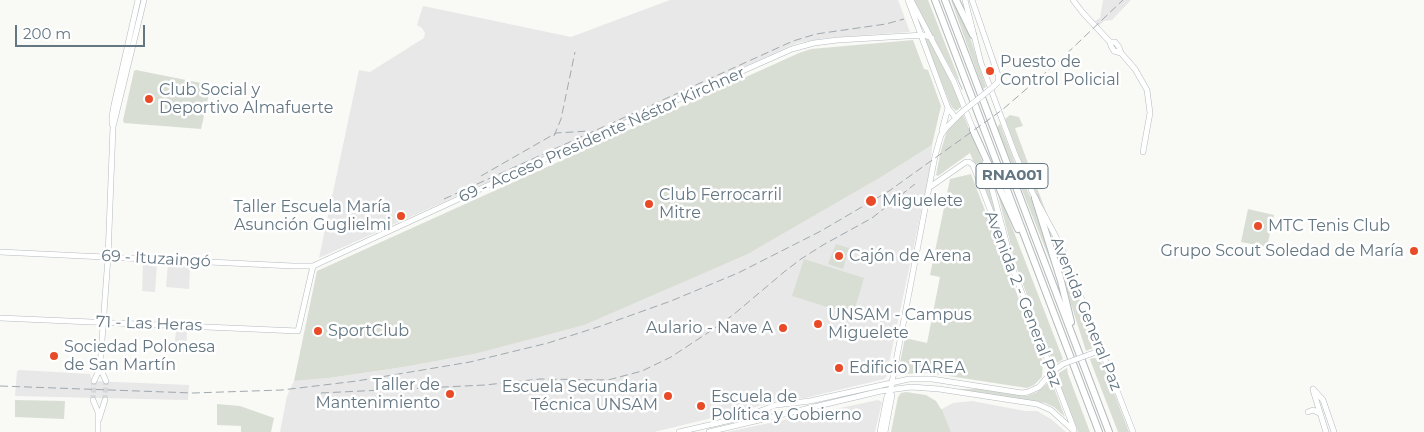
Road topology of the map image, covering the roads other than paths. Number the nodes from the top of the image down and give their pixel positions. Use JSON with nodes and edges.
{"nodes":[{"id":1,"x":138,"y":0,"type":"edge"},
{"id":2,"x":144,"y":0,"type":"edge"},
{"id":3,"x":910,"y":0,"type":"edge"},
{"id":4,"x":935,"y":0,"type":"edge"},
{"id":5,"x":945,"y":0,"type":"edge"},
{"id":6,"x":956,"y":0,"type":"edge"},
{"id":7,"x":965,"y":0,"type":"edge"},
{"id":8,"x":970,"y":0,"type":"edge"},
{"id":9,"x":1073,"y":0,"type":"edge"},
{"id":10,"x":917,"y":25,"type":"junction"},
{"id":11,"x":921,"y":35,"type":"junction"},
{"id":12,"x":973,"y":35,"type":"junction"},
{"id":13,"x":900,"y":36,"type":"junction"},
{"id":14,"x":932,"y":38,"type":"junction"},
{"id":15,"x":948,"y":108,"type":"junction"},
{"id":16,"x":955,"y":117,"type":"junction"},
{"id":17,"x":113,"y":127,"type":"junction"},
{"id":18,"x":973,"y":130,"type":"junction"},
{"id":19,"x":941,"y":135,"type":"junction"},
{"id":20,"x":1143,"y":152,"type":"dead end"},
{"id":21,"x":930,"y":187,"type":"junction"},
{"id":22,"x":1035,"y":198,"type":"junction"},
{"id":23,"x":0,"y":252,"type":"edge"},
{"id":24,"x":108,"y":257,"type":"junction"},
{"id":25,"x":1033,"y":258,"type":"junction"},
{"id":26,"x":313,"y":266,"type":"junction"},
{"id":27,"x":1013,"y":269,"type":"junction"},
{"id":28,"x":0,"y":318,"type":"edge"},
{"id":29,"x":103,"y":323,"type":"junction"},
{"id":30,"x":1102,"y":350,"type":"junction"},
{"id":31,"x":1079,"y":352,"type":"junction"},
{"id":32,"x":100,"y":368,"type":"junction"},
{"id":33,"x":1052,"y":372,"type":"junction"},
{"id":34,"x":94,"y":381,"type":"tunnel mouth"},
{"id":35,"x":106,"y":381,"type":"tunnel mouth"},
{"id":36,"x":891,"y":383,"type":"junction"},
{"id":37,"x":890,"y":391,"type":"junction"},
{"id":38,"x":93,"y":400,"type":"tunnel mouth"},
{"id":39,"x":106,"y":400,"type":"tunnel mouth"},
{"id":40,"x":1327,"y":410,"type":"junction"},
{"id":41,"x":1308,"y":412,"type":"dead end"},
{"id":42,"x":1319,"y":413,"type":"junction"},
{"id":43,"x":99,"y":419,"type":"junction"},
{"id":44,"x":98,"y":432,"type":"edge"},
{"id":45,"x":679,"y":432,"type":"edge"},
{"id":46,"x":709,"y":432,"type":"edge"},
{"id":47,"x":880,"y":432,"type":"edge"},
{"id":48,"x":885,"y":432,"type":"edge"},
{"id":49,"x":1075,"y":432,"type":"edge"},
{"id":50,"x":1099,"y":432,"type":"edge"},
{"id":51,"x":1109,"y":432,"type":"edge"},
{"id":52,"x":1133,"y":432,"type":"edge"},
{"id":53,"x":1326,"y":432,"type":"edge"},
{"id":54,"x":1334,"y":432,"type":"edge"}],
"edges":[{"from":1,"to":17,"type":"street"},
{"from":2,"to":17,"type":"street"},
{"from":3,"to":10,"type":"street"},
{"from":3,"to":14,"type":"street"},
{"from":4,"to":25,"type":"highway","name":"Avenida General Paz","number":"RNA001"},
{"from":5,"to":31,"type":"highway","name":"Avenida General Paz","number":"RNA001"},
{"from":6,"to":12,"type":"highway"},
{"from":7,"to":12,"type":"street","name":"Avenida General Paz"},
{"from":8,"to":16,"type":"street","bridge":true},
{"from":9,"to":20,"type":"street"},
{"from":10,"to":11,"type":"street"},
{"from":10,"to":13,"type":"street","name":"69 - Acceso Presidente Néstor Kirchner"},
{"from":11,"to":13,"type":"street","name":"69 - Acceso Presidente Néstor Kirchner"},
{"from":11,"to":14,"type":"street","name":"69 - Acceso Presidente Néstor Kirchner"},
{"from":11,"to":15,"type":"street"},
{"from":12,"to":22,"type":"street","name":"Avenida General Paz"},
{"from":13,"to":26,"type":"street","name":"69 - Acceso Presidente Néstor Kirchner"},
{"from":14,"to":18,"type":"street"},
{"from":15,"to":16,"type":"street"},
{"from":15,"to":19,"type":"street"},
{"from":16,"to":19,"type":"street"},
{"from":17,"to":24,"type":"street"},
{"from":18,"to":25,"type":"highway"},
{"from":18,"to":27,"type":"street"},
{"from":19,"to":21,"type":"street"},
{"from":21,"to":27,"type":"street","name":"Avenida 2 - General Paz"},
{"from":21,"to":36,"type":"street"},
{"from":22,"to":30,"type":"street","name":"Avenida General Paz"},
{"from":22,"to":31,"type":"highway"},
{"from":23,"to":24,"type":"street","name":"69 - Ituzaingó"},
{"from":24,"to":26,"type":"street","name":"69 - Ituzaingó"},
{"from":24,"to":29,"type":"street"},
{"from":25,"to":50,"type":"highway","name":"Avenida General Paz","number":"RNA001"},
{"from":26,"to":29,"type":"street","name":"71 - Las Heras"},
{"from":27,"to":33,"type":"street","name":"Avenida 2 - General Paz"},
{"from":28,"to":29,"type":"street","name":"71 - Las Heras"},
{"from":29,"to":32,"type":"street"},
{"from":30,"to":33,"type":"street","bridge":true},
{"from":30,"to":52,"type":"street","name":"Avenida General Paz"},
{"from":31,"to":51,"type":"highway","name":"Avenida General Paz","number":"RNA001"},
{"from":32,"to":34,"type":"street"},
{"from":32,"to":35,"type":"street"},
{"from":33,"to":36,"type":"street"},
{"from":33,"to":49,"type":"street","name":"Avenida 2 - General Paz"},
{"from":36,"to":37,"type":"street"},
{"from":36,"to":45,"type":"street"},
{"from":37,"to":46,"type":"street"},
{"from":37,"to":47,"type":"street"},
{"from":37,"to":48,"type":"street"},
{"from":37,"to":49,"type":"street"},
{"from":38,"to":43,"type":"street"},
{"from":39,"to":43,"type":"street"},
{"from":40,"to":42,"type":"street"},
{"from":40,"to":42,"type":"street"},
{"from":40,"to":54,"type":"street"},
{"from":41,"to":42,"type":"street"},
{"from":42,"to":53,"type":"street"},
{"from":43,"to":44,"type":"street"}]}
